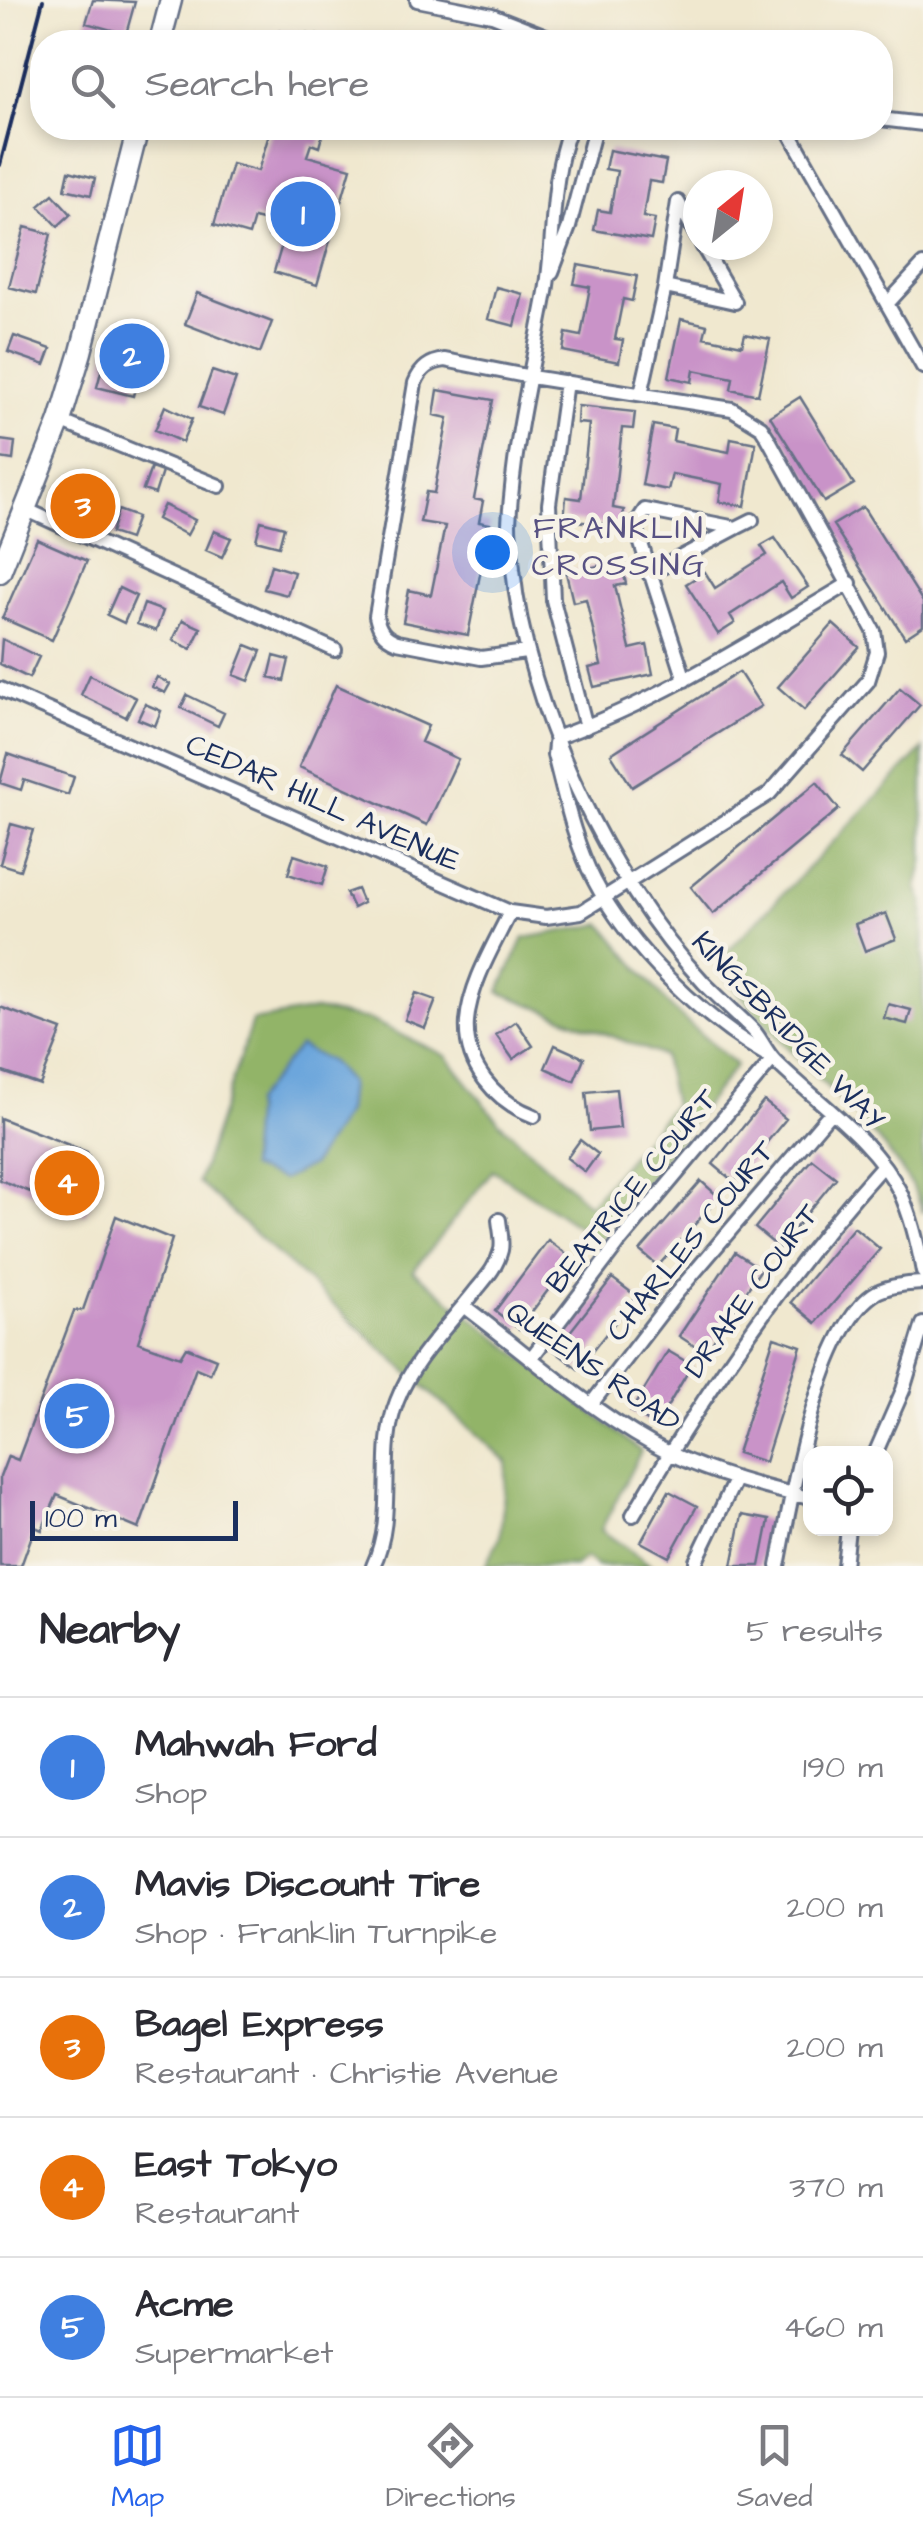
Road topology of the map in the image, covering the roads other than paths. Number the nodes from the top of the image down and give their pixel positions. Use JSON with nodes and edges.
{"nodes":[{"id":1,"x":171,"y":0,"type":"edge"},
{"id":2,"x":417,"y":0,"type":"edge"},
{"id":3,"x":163,"y":30,"type":"edge"},
{"id":4,"x":531,"y":30,"type":"edge"},
{"id":5,"x":893,"y":121,"type":"edge"},
{"id":6,"x":923,"y":124,"type":"edge"},
{"id":7,"x":135,"y":140,"type":"edge"},
{"id":8,"x":567,"y":140,"type":"edge"},
{"id":9,"x":592,"y":140,"type":"edge"},
{"id":10,"x":795,"y":140,"type":"edge"},
{"id":11,"x":683,"y":211,"type":"edge"},
{"id":12,"x":711,"y":260,"type":"edge"},
{"id":13,"x":923,"y":265,"type":"edge"},
{"id":14,"x":547,"y":284,"type":"junction"},
{"id":15,"x":665,"y":287,"type":"junction"},
{"id":16,"x":887,"y":304,"type":"junction"},
{"id":17,"x":923,"y":368,"type":"edge"},
{"id":18,"x":531,"y":377,"type":"junction"},
{"id":19,"x":566,"y":382,"type":"junction"},
{"id":20,"x":641,"y":394,"type":"junction"},
{"id":21,"x":60,"y":420,"type":"junction"},
{"id":22,"x":220,"y":486,"type":"dead end"},
{"id":23,"x":27,"y":510,"type":"junction"},
{"id":24,"x":752,"y":520,"type":"dead end"},
{"id":25,"x":736,"y":528,"type":"junction"},
{"id":26,"x":0,"y":572,"type":"edge"},
{"id":27,"x":650,"y":574,"type":"junction"},
{"id":28,"x":850,"y":583,"type":"junction"},
{"id":29,"x":335,"y":650,"type":"dead end"},
{"id":30,"x":526,"y":652,"type":"junction"},
{"id":31,"x":685,"y":680,"type":"junction"},
{"id":32,"x":0,"y":690,"type":"edge"},
{"id":33,"x":586,"y":727,"type":"junction"},
{"id":34,"x":555,"y":738,"type":"junction"},
{"id":35,"x":628,"y":884,"type":"junction"},
{"id":36,"x":606,"y":898,"type":"junction"},
{"id":37,"x":510,"y":912,"type":"junction"},
{"id":38,"x":772,"y":1058,"type":"junction"},
{"id":39,"x":832,"y":1112,"type":"junction"},
{"id":40,"x":534,"y":1116,"type":"dead end"},
{"id":41,"x":883,"y":1166,"type":"junction"},
{"id":42,"x":499,"y":1220,"type":"dead end"},
{"id":43,"x":923,"y":1272,"type":"edge"},
{"id":44,"x":923,"y":1283,"type":"edge"},
{"id":45,"x":464,"y":1306,"type":"junction"},
{"id":46,"x":923,"y":1324,"type":"edge"},
{"id":47,"x":532,"y":1357,"type":"junction"},
{"id":48,"x":592,"y":1404,"type":"junction"},
{"id":49,"x":878,"y":1446,"type":"edge"},
{"id":50,"x":670,"y":1453,"type":"junction"},
{"id":51,"x":735,"y":1480,"type":"junction"},
{"id":52,"x":792,"y":1494,"type":"junction"},
{"id":53,"x":803,"y":1496,"type":"edge"},
{"id":54,"x":633,"y":1514,"type":"dead end"},
{"id":55,"x":847,"y":1536,"type":"edge"},
{"id":56,"x":696,"y":1561,"type":"dead end"},
{"id":57,"x":372,"y":1566,"type":"edge"},
{"id":58,"x":778,"y":1566,"type":"edge"},
{"id":59,"x":844,"y":1566,"type":"edge"}],
"edges":[{"from":1,"to":3,"type":"main road"},
{"from":2,"to":4,"type":"street"},
{"from":5,"to":6,"type":"street"},
{"from":7,"to":21,"type":"main road"},
{"from":8,"to":14,"type":"street"},
{"from":9,"to":14,"type":"street"},
{"from":10,"to":16,"type":"street"},
{"from":11,"to":15,"type":"street"},
{"from":12,"to":15,"type":"street"},
{"from":13,"to":16,"type":"street"},
{"from":14,"to":18,"type":"street"},
{"from":15,"to":20,"type":"street"},
{"from":16,"to":17,"type":"street"},
{"from":18,"to":19,"type":"street","name":"CEDAR HILL AVENUE"},
{"from":18,"to":30,"type":"street"},
{"from":18,"to":30,"type":"street","name":"CEDAR HILL AVENUE"},
{"from":19,"to":20,"type":"street","name":"CEDAR HILL AVENUE"},
{"from":19,"to":33,"type":"street"},
{"from":20,"to":28,"type":"street","name":"CEDAR HILL AVENUE"},
{"from":21,"to":22,"type":"street"},
{"from":21,"to":23,"type":"main road"},
{"from":23,"to":26,"type":"main road"},
{"from":23,"to":29,"type":"street"},
{"from":24,"to":25,"type":"street"},
{"from":25,"to":27,"type":"street"},
{"from":25,"to":27,"type":"street"},
{"from":27,"to":31,"type":"street"},
{"from":28,"to":31,"type":"street"},
{"from":28,"to":35,"type":"street","name":"CEDAR HILL AVENUE"},
{"from":30,"to":34,"type":"street"},
{"from":31,"to":33,"type":"street"},
{"from":32,"to":37,"type":"street","name":"CEDAR HILL AVENUE"},
{"from":33,"to":34,"type":"street"},
{"from":34,"to":35,"type":"street","name":"KINGSBRIDGE WAY"},
{"from":34,"to":36,"type":"street"},
{"from":35,"to":36,"type":"street","name":"CEDAR HILL AVENUE"},
{"from":35,"to":38,"type":"street","name":"KINGSBRIDGE WAY"},
{"from":36,"to":37,"type":"street","name":"CEDAR HILL AVENUE"},
{"from":36,"to":38,"type":"street"},
{"from":37,"to":40,"type":"street"},
{"from":38,"to":39,"type":"street","name":"KINGSBRIDGE WAY"},
{"from":38,"to":47,"type":"street","name":"BEATRICE COURT"},
{"from":39,"to":41,"type":"street","name":"KINGSBRIDGE WAY"},
{"from":39,"to":48,"type":"street","name":"CHARLES COURT"},
{"from":41,"to":43,"type":"street","name":"KINGSBRIDGE WAY"},
{"from":41,"to":50,"type":"street","name":"DRAKE COURT"},
{"from":42,"to":45,"type":"street"},
{"from":44,"to":52,"type":"street"},
{"from":45,"to":47,"type":"street","name":"QUEENS ROAD"},
{"from":45,"to":57,"type":"street"},
{"from":46,"to":49,"type":"street"},
{"from":47,"to":48,"type":"street","name":"QUEENS ROAD"},
{"from":48,"to":50,"type":"street","name":"QUEENS ROAD"},
{"from":50,"to":51,"type":"street","name":"QUEENS ROAD"},
{"from":50,"to":54,"type":"street","name":"DRAKE COURT"},
{"from":51,"to":52,"type":"street","name":"QUEENS ROAD"},
{"from":51,"to":56,"type":"street"},
{"from":52,"to":53,"type":"street","name":"QUEENS ROAD"},
{"from":52,"to":58,"type":"street"},
{"from":55,"to":59,"type":"street"}]}
